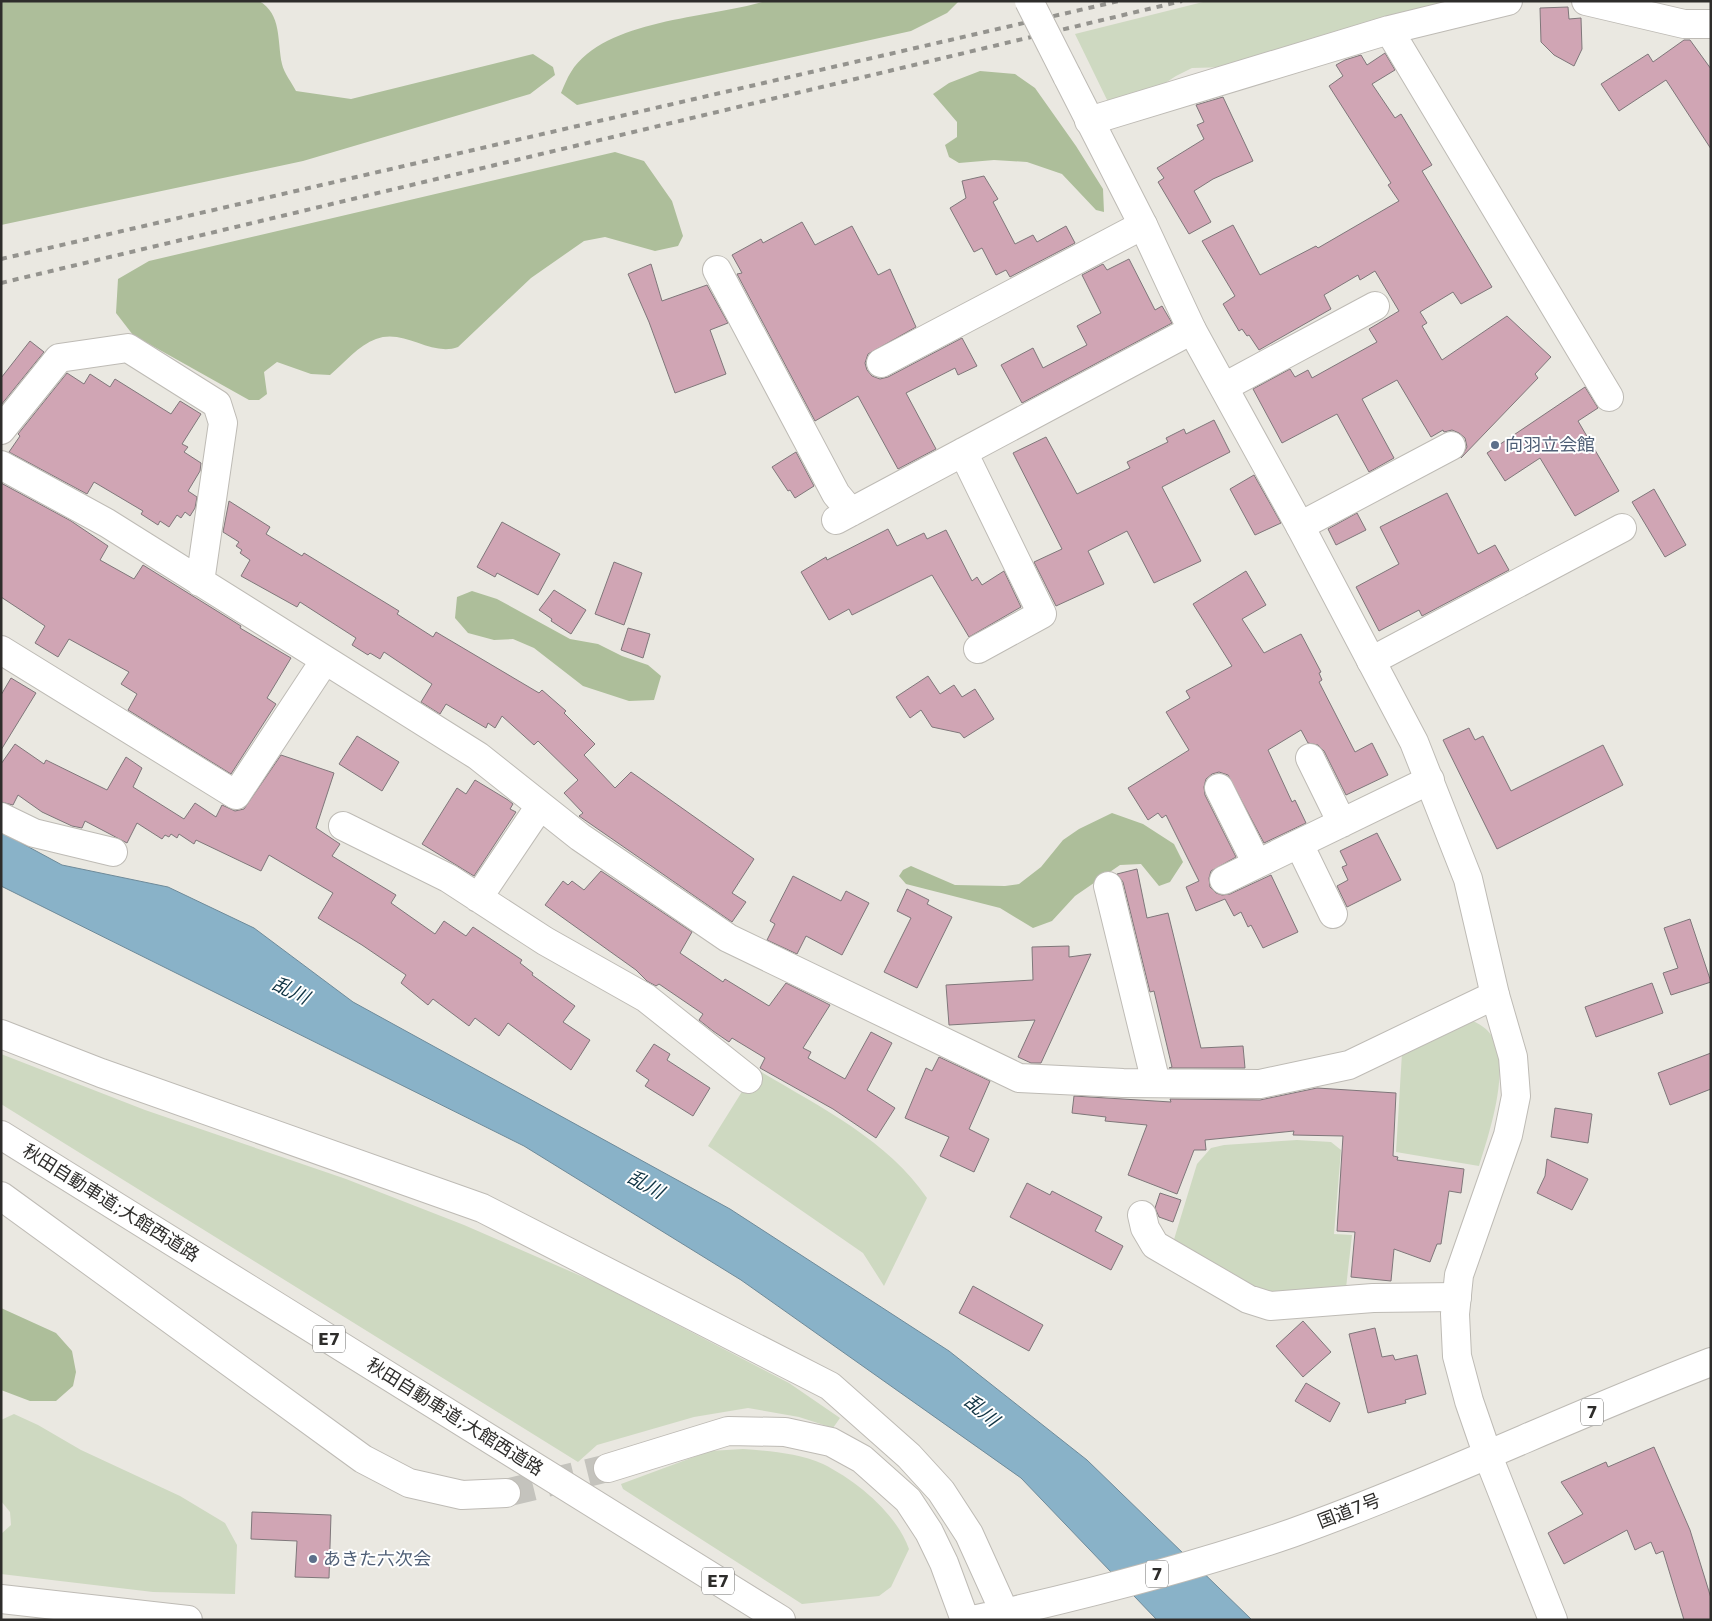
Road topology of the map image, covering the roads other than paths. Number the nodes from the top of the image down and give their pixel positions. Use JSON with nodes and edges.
{"nodes":[{"id":1,"x":1029,"y":1,"type":"edge"},
{"id":2,"x":1508,"y":1,"type":"edge"},
{"id":3,"x":1586,"y":1,"type":"edge"},
{"id":4,"x":1711,"y":24,"type":"edge"},
{"id":5,"x":1389,"y":30,"type":"junction"},
{"id":6,"x":1089,"y":121,"type":"junction"},
{"id":7,"x":1144,"y":225,"type":"junction"},
{"id":8,"x":717,"y":270,"type":"dead end"},
{"id":9,"x":1375,"y":306,"type":"dead end"},
{"id":10,"x":1192,"y":330,"type":"junction"},
{"id":11,"x":881,"y":363,"type":"dead end"},
{"id":12,"x":1224,"y":387,"type":"junction"},
{"id":13,"x":1609,"y":397,"type":"dead end"},
{"id":14,"x":1,"y":430,"type":"edge"},
{"id":15,"x":1451,"y":446,"type":"dead end"},
{"id":16,"x":963,"y":452,"type":"junction"},
{"id":17,"x":1,"y":465,"type":"edge"},
{"id":18,"x":1300,"y":526,"type":"junction"},
{"id":19,"x":1622,"y":528,"type":"dead end"},
{"id":20,"x":200,"y":582,"type":"junction"},
{"id":21,"x":978,"y":649,"type":"dead end"},
{"id":22,"x":1,"y":650,"type":"edge"},
{"id":23,"x":324,"y":660,"type":"junction"},
{"id":24,"x":1371,"y":661,"type":"junction"},
{"id":25,"x":1310,"y":758,"type":"dead end"},
{"id":26,"x":1430,"y":780,"type":"junction"},
{"id":27,"x":1219,"y":788,"type":"dead end"},
{"id":28,"x":540,"y":806,"type":"junction"},
{"id":29,"x":1,"y":817,"type":"edge"},
{"id":30,"x":1342,"y":823,"type":"junction"},
{"id":31,"x":343,"y":826,"type":"dead end"},
{"id":32,"x":1299,"y":844,"type":"junction"},
{"id":33,"x":113,"y":852,"type":"dead end"},
{"id":34,"x":1257,"y":864,"type":"junction"},
{"id":35,"x":1224,"y":880,"type":"dead end"},
{"id":36,"x":1108,"y":886,"type":"dead end"},
{"id":37,"x":478,"y":898,"type":"junction"},
{"id":38,"x":1333,"y":914,"type":"dead end"},
{"id":39,"x":1495,"y":995,"type":"junction"},
{"id":40,"x":1,"y":1034,"type":"edge"},
{"id":41,"x":748,"y":1079,"type":"dead end"},
{"id":42,"x":1156,"y":1083,"type":"junction"},
{"id":43,"x":1,"y":1135,"type":"edge"},
{"id":44,"x":1,"y":1196,"type":"edge"},
{"id":45,"x":1142,"y":1214,"type":"dead end"},
{"id":46,"x":1457,"y":1297,"type":"junction"},
{"id":47,"x":1711,"y":1362,"type":"edge"},
{"id":48,"x":1488,"y":1456,"type":"junction"},
{"id":49,"x":608,"y":1468,"type":"tunnel mouth"},
{"id":50,"x":506,"y":1493,"type":"tunnel mouth"},
{"id":51,"x":1,"y":1598,"type":"edge"},
{"id":52,"x":1006,"y":1616,"type":"edge"},
{"id":53,"x":188,"y":1620,"type":"edge"},
{"id":54,"x":781,"y":1620,"type":"edge"},
{"id":55,"x":965,"y":1620,"type":"edge"},
{"id":56,"x":973,"y":1620,"type":"edge"},
{"id":57,"x":1553,"y":1620,"type":"edge"}],
"edges":[{"from":1,"to":6,"type":"main road","bridge":true},
{"from":2,"to":5,"type":"main road"},
{"from":3,"to":4,"type":"main road"},
{"from":5,"to":6,"type":"main road"},
{"from":5,"to":13,"type":"main road"},
{"from":6,"to":7,"type":"main road"},
{"from":7,"to":10,"type":"main road"},
{"from":7,"to":11,"type":"main road"},
{"from":8,"to":16,"type":"main road"},
{"from":9,"to":12,"type":"main road"},
{"from":10,"to":12,"type":"main road"},
{"from":10,"to":16,"type":"main road"},
{"from":12,"to":18,"type":"main road"},
{"from":14,"to":20,"type":"main road"},
{"from":15,"to":18,"type":"main road"},
{"from":16,"to":21,"type":"main road"},
{"from":17,"to":20,"type":"main road"},
{"from":18,"to":24,"type":"main road"},
{"from":19,"to":24,"type":"main road"},
{"from":20,"to":23,"type":"main road"},
{"from":22,"to":23,"type":"main road"},
{"from":23,"to":28,"type":"main road"},
{"from":24,"to":26,"type":"main road"},
{"from":25,"to":30,"type":"main road"},
{"from":26,"to":30,"type":"main road"},
{"from":26,"to":39,"type":"main road"},
{"from":27,"to":34,"type":"main road"},
{"from":28,"to":37,"type":"main road"},
{"from":28,"to":42,"type":"main road"},
{"from":29,"to":33,"type":"main road"},
{"from":30,"to":32,"type":"main road"},
{"from":31,"to":37,"type":"main road"},
{"from":32,"to":34,"type":"main road"},
{"from":32,"to":38,"type":"main road"},
{"from":34,"to":35,"type":"main road"},
{"from":36,"to":42,"type":"main road"},
{"from":37,"to":41,"type":"main road"},
{"from":39,"to":42,"type":"main road"},
{"from":39,"to":46,"type":"main road"},
{"from":40,"to":52,"type":"main road"},
{"from":43,"to":54,"type":"main road","name":"秋田自動車道;大館西道路","number":"E7"},
{"from":44,"to":50,"type":"main road"},
{"from":45,"to":46,"type":"main road"},
{"from":46,"to":48,"type":"main road"},
{"from":47,"to":48,"type":"main road","name":"国道7号","number":"7"},
{"from":48,"to":52,"type":"main road","name":"国道7号","number":"7"},
{"from":48,"to":57,"type":"main road"},
{"from":49,"to":55,"type":"main road"},
{"from":51,"to":53,"type":"main road"},
{"from":52,"to":56,"type":"main road","name":"国道7号","number":"7"}]}
